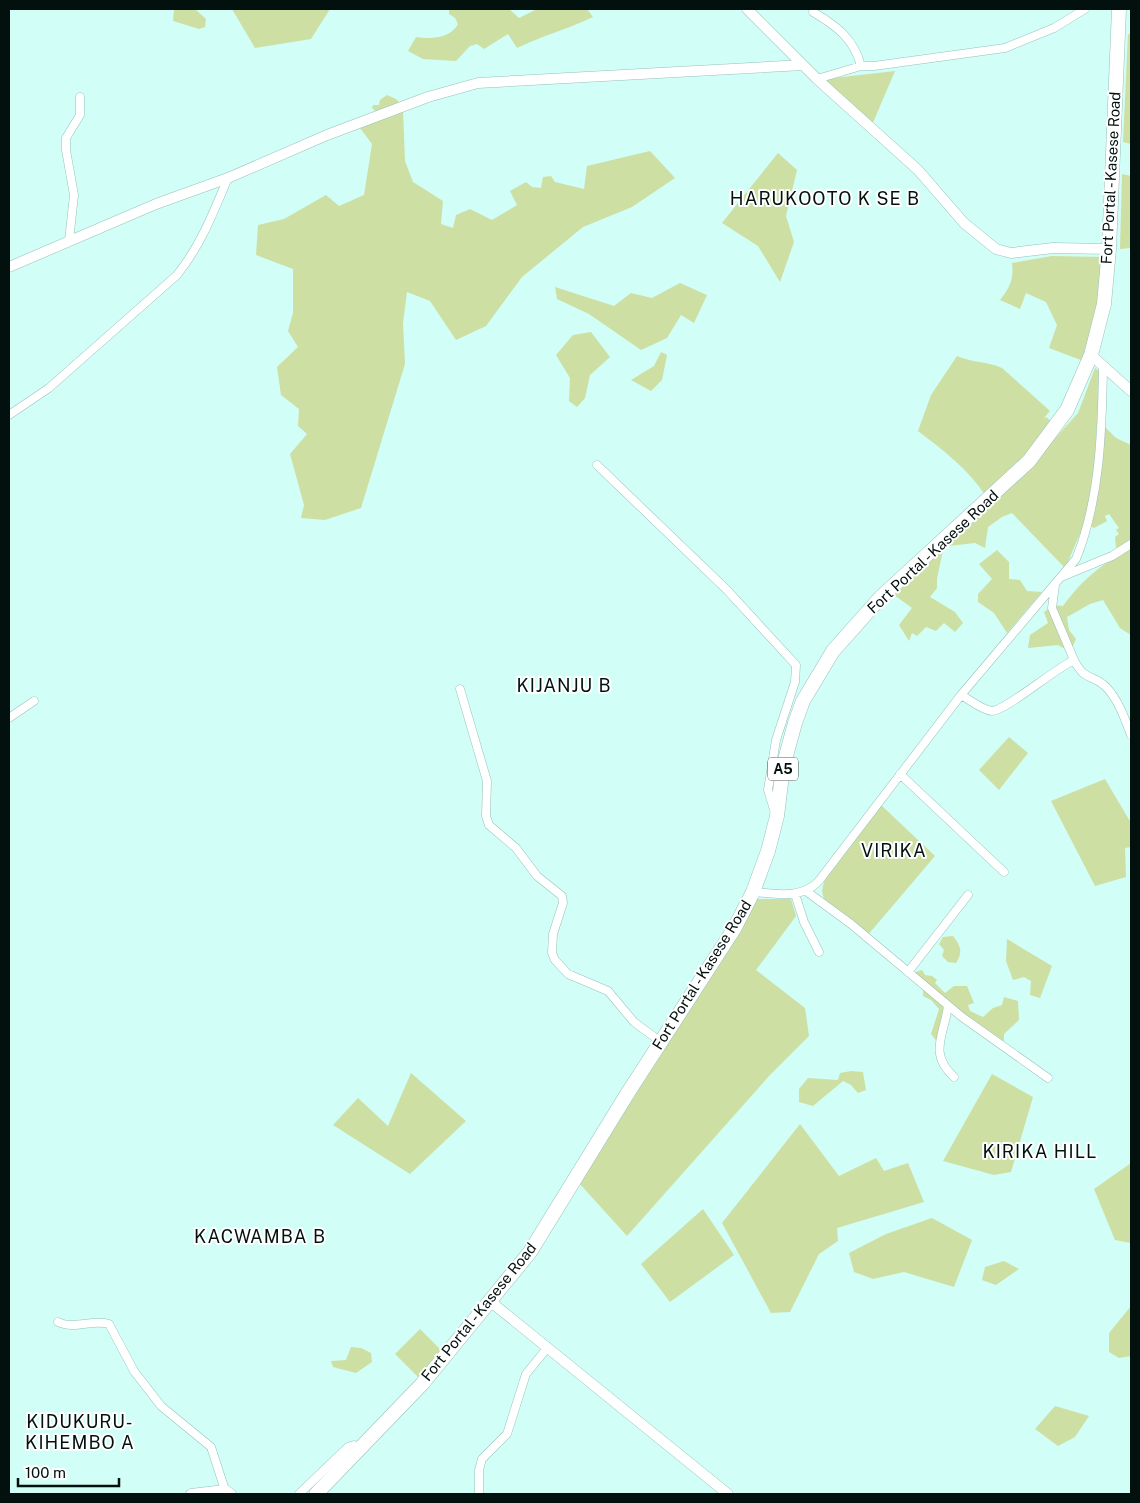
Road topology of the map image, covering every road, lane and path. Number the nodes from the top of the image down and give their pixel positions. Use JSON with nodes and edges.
{"nodes":[{"id":1,"x":747,"y":9,"type":"edge"},
{"id":2,"x":1084,"y":9,"type":"edge"},
{"id":3,"x":1119,"y":9,"type":"edge"},
{"id":4,"x":814,"y":12,"type":"dead end"},
{"id":5,"x":803,"y":65,"type":"junction"},
{"id":6,"x":861,"y":66,"type":"junction"},
{"id":7,"x":816,"y":79,"type":"junction"},
{"id":8,"x":80,"y":97,"type":"dead end"},
{"id":9,"x":228,"y":178,"type":"junction"},
{"id":10,"x":69,"y":241,"type":"junction"},
{"id":11,"x":1108,"y":249,"type":"junction"},
{"id":12,"x":9,"y":267,"type":"edge"},
{"id":13,"x":1091,"y":356,"type":"junction"},
{"id":14,"x":1104,"y":368,"type":"junction"},
{"id":15,"x":1131,"y":391,"type":"edge"},
{"id":16,"x":9,"y":416,"type":"edge"},
{"id":17,"x":597,"y":465,"type":"dead end"},
{"id":18,"x":1131,"y":544,"type":"edge"},
{"id":19,"x":1061,"y":578,"type":"junction"},
{"id":20,"x":1055,"y":584,"type":"junction"},
{"id":21,"x":1039,"y":605,"type":"junction"},
{"id":22,"x":1052,"y":608,"type":"junction"},
{"id":23,"x":1074,"y":660,"type":"junction"},
{"id":24,"x":460,"y":689,"type":"dead end"},
{"id":25,"x":961,"y":695,"type":"junction"},
{"id":26,"x":34,"y":701,"type":"dead end"},
{"id":27,"x":9,"y":718,"type":"edge"},
{"id":28,"x":1131,"y":735,"type":"edge"},
{"id":29,"x":900,"y":774,"type":"junction"},
{"id":30,"x":777,"y":816,"type":"junction"},
{"id":31,"x":1004,"y":872,"type":"dead end"},
{"id":32,"x":806,"y":891,"type":"junction"},
{"id":33,"x":753,"y":892,"type":"junction"},
{"id":34,"x":795,"y":894,"type":"junction"},
{"id":35,"x":968,"y":895,"type":"dead end"},
{"id":36,"x":819,"y":952,"type":"dead end"},
{"id":37,"x":908,"y":972,"type":"junction"},
{"id":38,"x":948,"y":1006,"type":"junction"},
{"id":39,"x":661,"y":1042,"type":"junction"},
{"id":40,"x":954,"y":1077,"type":"dead end"},
{"id":41,"x":1048,"y":1078,"type":"dead end"},
{"id":42,"x":490,"y":1302,"type":"junction"},
{"id":43,"x":58,"y":1322,"type":"dead end"},
{"id":44,"x":548,"y":1347,"type":"junction"},
{"id":45,"x":360,"y":1449,"type":"junction"},
{"id":46,"x":228,"y":1492,"type":"edge"},
{"id":47,"x":191,"y":1494,"type":"edge"},
{"id":48,"x":299,"y":1494,"type":"edge"},
{"id":49,"x":316,"y":1494,"type":"edge"},
{"id":50,"x":478,"y":1494,"type":"edge"},
{"id":51,"x":728,"y":1494,"type":"edge"}],
"edges":[{"from":1,"to":5,"type":"street"},
{"from":2,"to":6,"type":"street"},
{"from":3,"to":11,"type":"highway","name":"Fort Portal - Kasese Road","number":"A5"},
{"from":4,"to":6,"type":"street"},
{"from":5,"to":7,"type":"street"},
{"from":5,"to":9,"type":"street"},
{"from":6,"to":7,"type":"street"},
{"from":7,"to":11,"type":"street"},
{"from":8,"to":10,"type":"street"},
{"from":9,"to":10,"type":"street"},
{"from":9,"to":16,"type":"street"},
{"from":10,"to":12,"type":"street"},
{"from":11,"to":13,"type":"highway","name":"Fort Portal - Kasese Road","number":"A5"},
{"from":13,"to":14,"type":"street"},
{"from":13,"to":30,"type":"highway","name":"Fort Portal - Kasese Road","number":"A5"},
{"from":14,"to":15,"type":"street"},
{"from":14,"to":19,"type":"street"},
{"from":17,"to":30,"type":"street"},
{"from":18,"to":19,"type":"street"},
{"from":19,"to":20,"type":"street"},
{"from":20,"to":21,"type":"street"},
{"from":20,"to":22,"type":"street"},
{"from":21,"to":22,"type":"street"},
{"from":21,"to":25,"type":"street"},
{"from":22,"to":23,"type":"street"},
{"from":23,"to":25,"type":"street"},
{"from":23,"to":28,"type":"street"},
{"from":24,"to":39,"type":"street"},
{"from":25,"to":29,"type":"street"},
{"from":26,"to":27,"type":"street"},
{"from":29,"to":31,"type":"street"},
{"from":29,"to":32,"type":"street"},
{"from":30,"to":33,"type":"highway","name":"Fort Portal - Kasese Road","number":"A5"},
{"from":32,"to":34,"type":"street"},
{"from":32,"to":37,"type":"street"},
{"from":33,"to":34,"type":"street"},
{"from":33,"to":39,"type":"highway","name":"Fort Portal - Kasese Road","number":"A5"},
{"from":34,"to":36,"type":"street"},
{"from":35,"to":37,"type":"street"},
{"from":37,"to":38,"type":"street"},
{"from":38,"to":40,"type":"street"},
{"from":38,"to":41,"type":"street"},
{"from":39,"to":42,"type":"highway","name":"Fort Portal - Kasese Road","number":"A5"},
{"from":42,"to":44,"type":"street"},
{"from":42,"to":45,"type":"highway","name":"Fort Portal - Kasese Road","number":"A5"},
{"from":43,"to":46,"type":"street"},
{"from":44,"to":50,"type":"street"},
{"from":44,"to":51,"type":"street"},
{"from":45,"to":48,"type":"street"},
{"from":45,"to":49,"type":"highway","name":"Fort Portal - Kasese Road","number":"A5"},
{"from":46,"to":47,"type":"street"}]}
